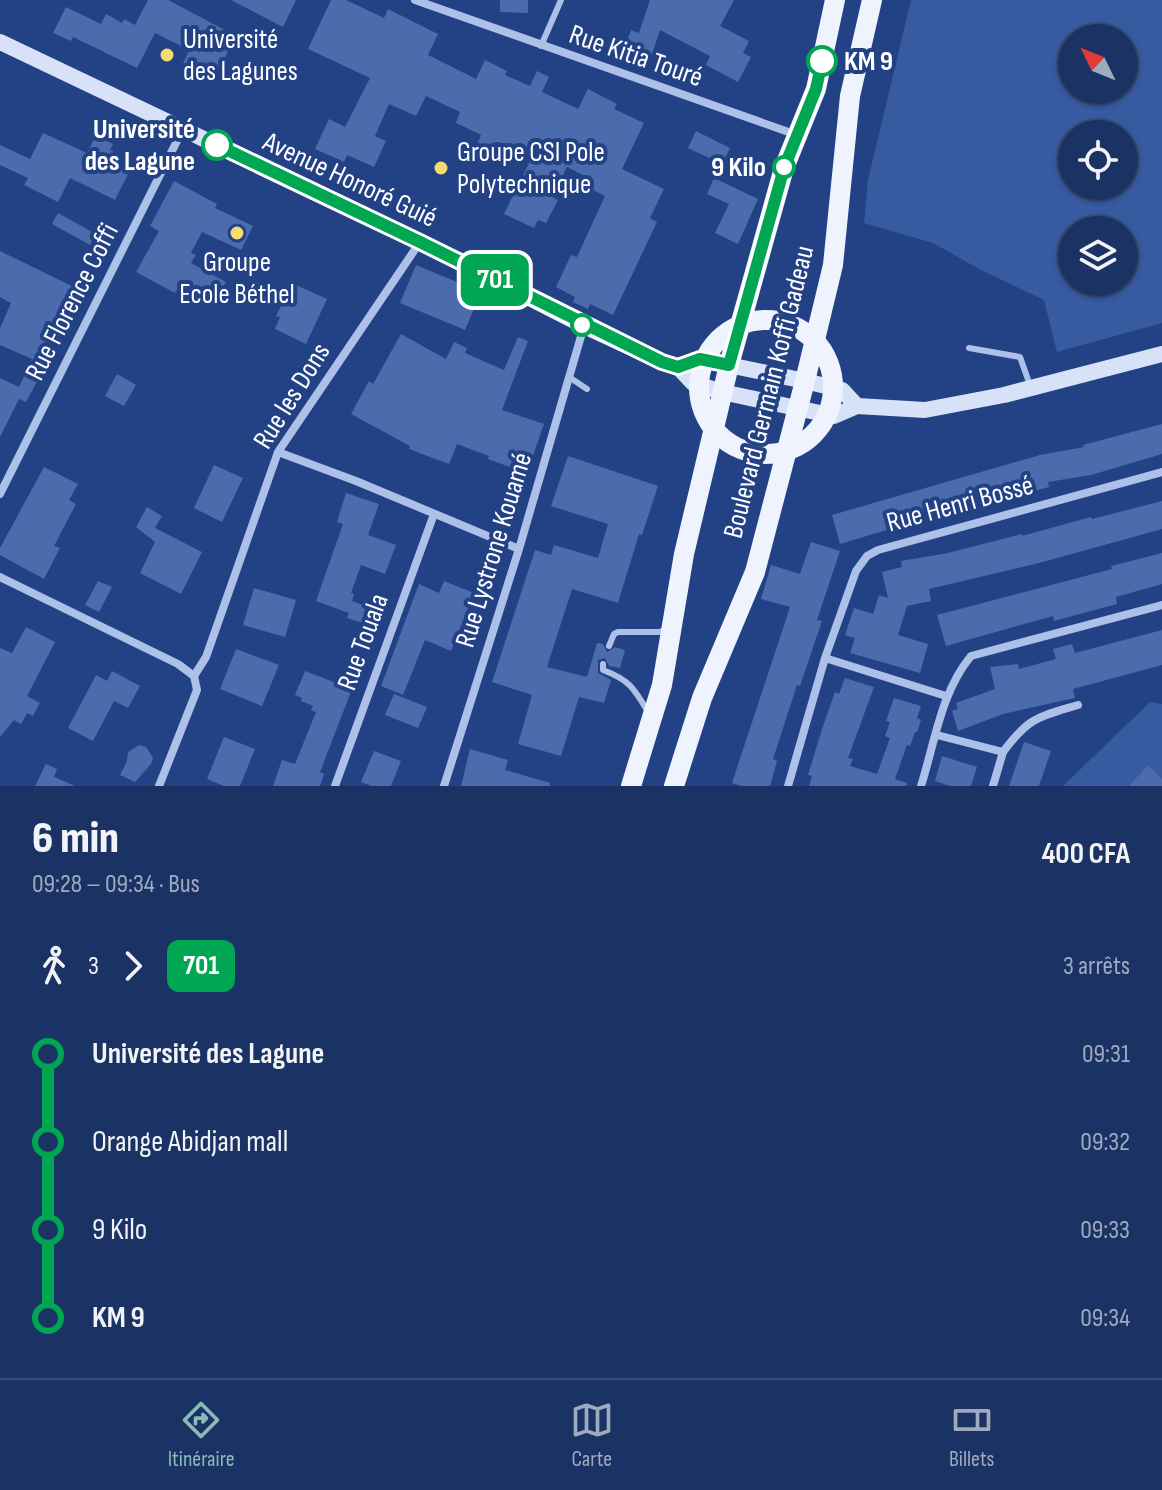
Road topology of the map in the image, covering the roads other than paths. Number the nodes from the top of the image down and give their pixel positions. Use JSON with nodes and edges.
{"nodes":[{"id":1,"x":415,"y":0,"type":"edge"},
{"id":2,"x":561,"y":0,"type":"edge"},
{"id":3,"x":835,"y":0,"type":"edge"},
{"id":4,"x":872,"y":0,"type":"edge"},
{"id":5,"x":0,"y":42,"type":"edge"},
{"id":6,"x":541,"y":46,"type":"junction"},
{"id":7,"x":183,"y":129,"type":"junction"},
{"id":8,"x":797,"y":136,"type":"junction"},
{"id":9,"x":420,"y":242,"type":"junction"},
{"id":10,"x":739,"y":325,"type":"junction"},
{"id":11,"x":584,"y":326,"type":"junction"},
{"id":12,"x":815,"y":340,"type":"junction"},
{"id":13,"x":969,"y":348,"type":"dead end"},
{"id":14,"x":1162,"y":354,"type":"edge"},
{"id":15,"x":705,"y":360,"type":"junction"},
{"id":16,"x":729,"y":365,"type":"junction"},
{"id":17,"x":678,"y":367,"type":"junction"},
{"id":18,"x":569,"y":377,"type":"junction"},
{"id":19,"x":805,"y":381,"type":"junction"},
{"id":20,"x":699,"y":385,"type":"junction"},
{"id":21,"x":833,"y":387,"type":"junction"},
{"id":22,"x":1031,"y":388,"type":"junction"},
{"id":23,"x":587,"y":389,"type":"dead end"},
{"id":24,"x":722,"y":392,"type":"junction"},
{"id":25,"x":857,"y":406,"type":"junction"},
{"id":26,"x":798,"y":408,"type":"junction"},
{"id":27,"x":827,"y":414,"type":"junction"},
{"id":28,"x":713,"y":429,"type":"junction"},
{"id":29,"x":787,"y":450,"type":"junction"},
{"id":30,"x":278,"y":452,"type":"junction"},
{"id":31,"x":1162,"y":472,"type":"edge"},
{"id":32,"x":0,"y":494,"type":"edge"},
{"id":33,"x":434,"y":514,"type":"junction"},
{"id":34,"x":519,"y":549,"type":"junction"},
{"id":35,"x":0,"y":577,"type":"edge"},
{"id":36,"x":1162,"y":605,"type":"edge"},
{"id":37,"x":670,"y":626,"type":"junction"},
{"id":38,"x":609,"y":646,"type":"dead end"},
{"id":39,"x":825,"y":658,"type":"junction"},
{"id":40,"x":603,"y":664,"type":"dead end"},
{"id":41,"x":194,"y":676,"type":"junction"},
{"id":42,"x":946,"y":696,"type":"junction"},
{"id":43,"x":1078,"y":705,"type":"dead end"},
{"id":44,"x":653,"y":719,"type":"junction"},
{"id":45,"x":937,"y":735,"type":"junction"},
{"id":46,"x":1003,"y":752,"type":"junction"},
{"id":47,"x":159,"y":786,"type":"edge"},
{"id":48,"x":335,"y":786,"type":"edge"},
{"id":49,"x":444,"y":786,"type":"edge"},
{"id":50,"x":631,"y":786,"type":"edge"},
{"id":51,"x":674,"y":786,"type":"edge"},
{"id":52,"x":788,"y":786,"type":"edge"},
{"id":53,"x":921,"y":786,"type":"edge"},
{"id":54,"x":993,"y":786,"type":"edge"}],
"edges":[{"from":1,"to":6,"type":"street","name":"Rue Kitia Touré"},
{"from":2,"to":6,"type":"lane"},
{"from":3,"to":8,"type":"main road","name":"Boulevard Germain Koffi Gadeau"},
{"from":4,"to":12,"type":"main road","name":"Boulevard Germain Koffi Gadeau"},
{"from":5,"to":7,"type":"street","name":"Avenue Honoré Guié"},
{"from":6,"to":8,"type":"street","name":"Rue Kitia Touré"},
{"from":7,"to":9,"type":"street","name":"Avenue Honoré Guié"},
{"from":7,"to":32,"type":"street","name":"Rue Florence Coffi"},
{"from":8,"to":10,"type":"main road","name":"Boulevard Germain Koffi Gadeau"},
{"from":9,"to":11,"type":"street","name":"Avenue Honoré Guié"},
{"from":9,"to":30,"type":"street","name":"Rue les Dons"},
{"from":10,"to":12,"type":"main road"},
{"from":10,"to":15,"type":"main road"},
{"from":10,"to":16,"type":"main road","name":"Boulevard Germain Koffi Gadeau"},
{"from":11,"to":17,"type":"street","name":"Avenue Honoré Guié"},
{"from":11,"to":18,"type":"street","name":"Rue Lystrone Kouamé"},
{"from":12,"to":19,"type":"main road","name":"Boulevard Germain Koffi Gadeau"},
{"from":12,"to":21,"type":"main road"},
{"from":13,"to":22,"type":"lane"},
{"from":14,"to":22,"type":"street"},
{"from":15,"to":16,"type":"street"},
{"from":15,"to":17,"type":"street"},
{"from":15,"to":20,"type":"main road"},
{"from":16,"to":19,"type":"street"},
{"from":16,"to":24,"type":"main road","name":"Boulevard Germain Koffi Gadeau"},
{"from":17,"to":20,"type":"street","name":"Avenue Honoré Guié"},
{"from":18,"to":23,"type":"lane"},
{"from":18,"to":34,"type":"street","name":"Rue Lystrone Kouamé"},
{"from":19,"to":21,"type":"street"},
{"from":19,"to":26,"type":"main road","name":"Boulevard Germain Koffi Gadeau"},
{"from":20,"to":24,"type":"street","name":"Avenue Honoré Guié"},
{"from":20,"to":28,"type":"main road"},
{"from":21,"to":25,"type":"street"},
{"from":21,"to":27,"type":"main road"},
{"from":22,"to":25,"type":"street"},
{"from":24,"to":26,"type":"street","name":"Avenue Honoré Guié"},
{"from":24,"to":28,"type":"main road","name":"Boulevard Germain Koffi Gadeau"},
{"from":25,"to":27,"type":"street"},
{"from":26,"to":27,"type":"street","name":"Avenue Honoré Guié"},
{"from":26,"to":29,"type":"main road","name":"Boulevard Germain Koffi Gadeau"},
{"from":27,"to":29,"type":"main road"},
{"from":28,"to":29,"type":"main road"},
{"from":28,"to":37,"type":"main road","name":"Boulevard Germain Koffi Gadeau"},
{"from":29,"to":51,"type":"main road","name":"Boulevard Germain Koffi Gadeau"},
{"from":30,"to":33,"type":"street"},
{"from":30,"to":41,"type":"street","name":"Rue les Dons"},
{"from":31,"to":39,"type":"street","name":"Rue Henri Bossé"},
{"from":33,"to":34,"type":"street"},
{"from":33,"to":48,"type":"street","name":"Rue Touala"},
{"from":34,"to":49,"type":"street","name":"Rue Lystrone Kouamé"},
{"from":35,"to":41,"type":"street"},
{"from":36,"to":42,"type":"street"},
{"from":37,"to":38,"type":"lane"},
{"from":37,"to":44,"type":"main road","name":"Boulevard Germain Koffi Gadeau"},
{"from":39,"to":42,"type":"street"},
{"from":39,"to":52,"type":"street","name":"Rue Henri Bossé"},
{"from":40,"to":44,"type":"lane"},
{"from":41,"to":47,"type":"street","name":"Rue les Dons"},
{"from":42,"to":45,"type":"street"},
{"from":43,"to":46,"type":"street"},
{"from":44,"to":50,"type":"main road","name":"Boulevard Germain Koffi Gadeau"},
{"from":45,"to":46,"type":"street"},
{"from":45,"to":53,"type":"street"},
{"from":46,"to":54,"type":"street"}]}
